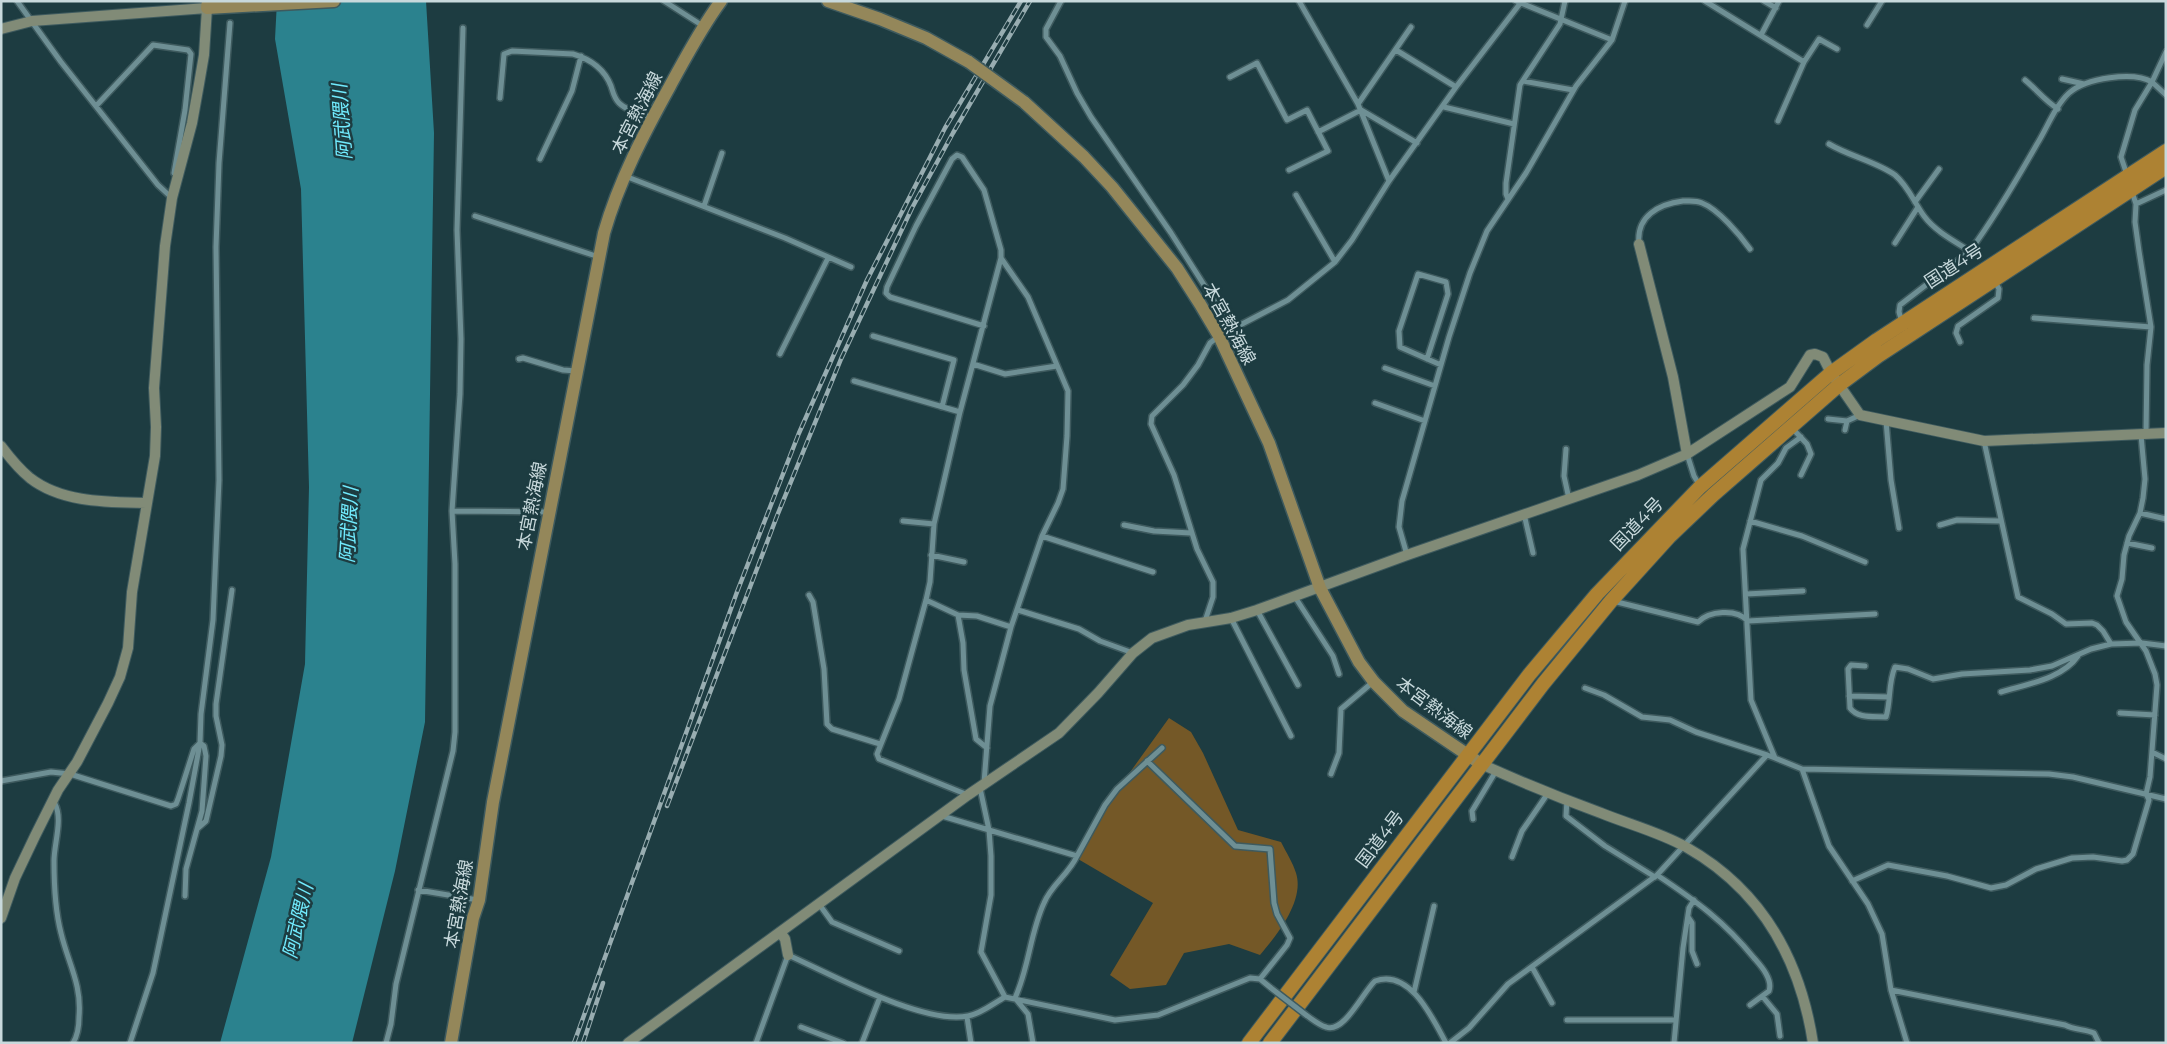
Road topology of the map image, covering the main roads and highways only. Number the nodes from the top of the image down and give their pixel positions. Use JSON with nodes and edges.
{"nodes":[{"id":1,"x":334,"y":1,"type":"edge"},
{"id":2,"x":721,"y":1,"type":"edge"},
{"id":3,"x":828,"y":1,"type":"edge"},
{"id":4,"x":208,"y":5,"type":"edge"},
{"id":5,"x":2166,"y":150,"type":"edge"},
{"id":6,"x":2166,"y":167,"type":"edge"},
{"id":7,"x":2129,"y":183,"type":"junction"},
{"id":8,"x":1835,"y":379,"type":"junction"},
{"id":9,"x":1467,"y":756,"type":"junction"},
{"id":10,"x":1481,"y":764,"type":"junction"},
{"id":11,"x":451,"y":1043,"type":"edge"},
{"id":12,"x":1249,"y":1043,"type":"edge"},
{"id":13,"x":1270,"y":1043,"type":"edge"}],
"edges":[{"from":1,"to":4,"type":"main road"},
{"from":2,"to":11,"type":"main road","name":"本宮熱海線"},
{"from":3,"to":9,"type":"main road","name":"本宮熱海線","bridge":true},
{"from":5,"to":7,"type":"highway","name":"国道4号"},
{"from":6,"to":7,"type":"highway","name":"国道4号"},
{"from":7,"to":8,"type":"highway","name":"国道4号"},
{"from":7,"to":8,"type":"highway","name":"国道4号"},
{"from":8,"to":9,"type":"highway","name":"国道4号"},
{"from":8,"to":10,"type":"highway","name":"国道4号"},
{"from":9,"to":10,"type":"main road","name":"本宮熱海線"},
{"from":9,"to":12,"type":"highway","name":"国道4号"},
{"from":10,"to":13,"type":"highway","name":"国道4号"}]}
